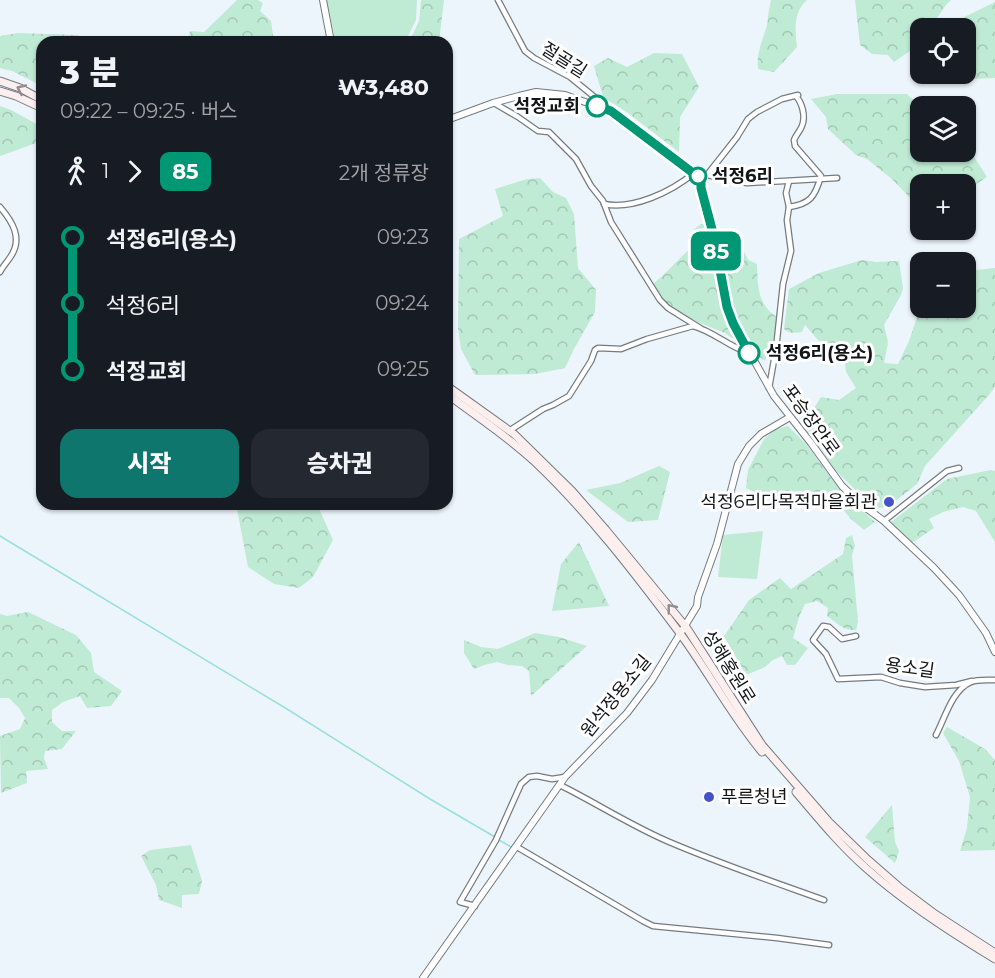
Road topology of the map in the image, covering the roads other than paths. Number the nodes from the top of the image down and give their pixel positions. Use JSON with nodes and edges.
{"nodes":[{"id":1,"x":322,"y":0,"type":"edge"},
{"id":2,"x":498,"y":0,"type":"edge"},
{"id":3,"x":330,"y":36,"type":"edge"},
{"id":4,"x":0,"y":81,"type":"edge"},
{"id":5,"x":0,"y":91,"type":"edge"},
{"id":6,"x":36,"y":97,"type":"edge"},
{"id":7,"x":493,"y":103,"type":"junction"},
{"id":8,"x":36,"y":105,"type":"edge"},
{"id":9,"x":601,"y":108,"type":"junction"},
{"id":10,"x":453,"y":118,"type":"edge"},
{"id":11,"x":694,"y":173,"type":"junction"},
{"id":12,"x":704,"y":177,"type":"junction"},
{"id":13,"x":837,"y":178,"type":"dead end"},
{"id":14,"x":820,"y":179,"type":"junction"},
{"id":15,"x":789,"y":181,"type":"junction"},
{"id":16,"x":604,"y":204,"type":"junction"},
{"id":17,"x":0,"y":207,"type":"edge"},
{"id":18,"x":789,"y":207,"type":"junction"},
{"id":19,"x":0,"y":272,"type":"edge"},
{"id":20,"x":700,"y":328,"type":"junction"},
{"id":21,"x":749,"y":353,"type":"junction"},
{"id":22,"x":769,"y":388,"type":"junction"},
{"id":23,"x":453,"y":390,"type":"edge"},
{"id":24,"x":453,"y":398,"type":"edge"},
{"id":25,"x":790,"y":417,"type":"junction"},
{"id":26,"x":512,"y":429,"type":"dead end"},
{"id":27,"x":959,"y":468,"type":"dead end"},
{"id":28,"x":884,"y":521,"type":"junction"},
{"id":29,"x":686,"y":627,"type":"junction"},
{"id":30,"x":680,"y":633,"type":"junction"},
{"id":31,"x":856,"y":636,"type":"dead end"},
{"id":32,"x":995,"y":652,"type":"edge"},
{"id":33,"x":995,"y":680,"type":"edge"},
{"id":34,"x":972,"y":681,"type":"junction"},
{"id":35,"x":936,"y":735,"type":"dead end"},
{"id":36,"x":565,"y":777,"type":"junction"},
{"id":37,"x":560,"y":785,"type":"junction"},
{"id":38,"x":517,"y":846,"type":"junction"},
{"id":39,"x":824,"y":900,"type":"dead end"},
{"id":40,"x":475,"y":906,"type":"junction"},
{"id":41,"x":829,"y":945,"type":"dead end"},
{"id":42,"x":995,"y":953,"type":"edge"},
{"id":43,"x":995,"y":959,"type":"edge"},
{"id":44,"x":423,"y":978,"type":"edge"}],
"edges":[{"from":1,"to":3,"type":"street"},
{"from":2,"to":9,"type":"street","name":"절골길"},
{"from":6,"to":4,"type":"main road","one_way":true},
{"from":5,"to":8,"type":"main road"},
{"from":7,"to":9,"type":"street"},
{"from":7,"to":10,"type":"street"},
{"from":7,"to":16,"type":"street"},
{"from":9,"to":11,"type":"street"},
{"from":11,"to":12,"type":"street"},
{"from":11,"to":16,"type":"street"},
{"from":12,"to":14,"type":"street"},
{"from":12,"to":15,"type":"street"},
{"from":12,"to":21,"type":"street","name":"포승장안로"},
{"from":13,"to":14,"type":"street"},
{"from":14,"to":15,"type":"street"},
{"from":14,"to":18,"type":"street"},
{"from":15,"to":18,"type":"street"},
{"from":16,"to":20,"type":"street"},
{"from":17,"to":19,"type":"street"},
{"from":18,"to":22,"type":"street"},
{"from":20,"to":21,"type":"street"},
{"from":20,"to":26,"type":"street"},
{"from":21,"to":22,"type":"street","name":"포승장안로"},
{"from":22,"to":25,"type":"street","name":"포승장안로"},
{"from":29,"to":23,"type":"main road","name":"성해홍원로","one_way":true},
{"from":24,"to":30,"type":"main road","name":"성해홍원로"},
{"from":25,"to":28,"type":"street","name":"포승장안로"},
{"from":25,"to":29,"type":"street","name":"원석정용소길"},
{"from":27,"to":28,"type":"street"},
{"from":28,"to":32,"type":"street","name":"포승장안로"},
{"from":29,"to":30,"type":"street","name":"원석정용소길"},
{"from":29,"to":42,"type":"main road","name":"성해홍원로"},
{"from":30,"to":36,"type":"street","name":"원석정용소길"},
{"from":30,"to":43,"type":"main road","name":"성해홍원로"},
{"from":31,"to":34,"type":"street","name":"용소길"},
{"from":33,"to":34,"type":"street","name":"용소길"},
{"from":34,"to":35,"type":"street","name":"용소길"},
{"from":36,"to":37,"type":"street","name":"원석정용소길"},
{"from":36,"to":40,"type":"street"},
{"from":37,"to":38,"type":"street","name":"원석정용소길"},
{"from":37,"to":39,"type":"street"},
{"from":38,"to":40,"type":"street","name":"원석정용소길"},
{"from":38,"to":41,"type":"street"},
{"from":40,"to":44,"type":"street","name":"원석정용소길"}]}
